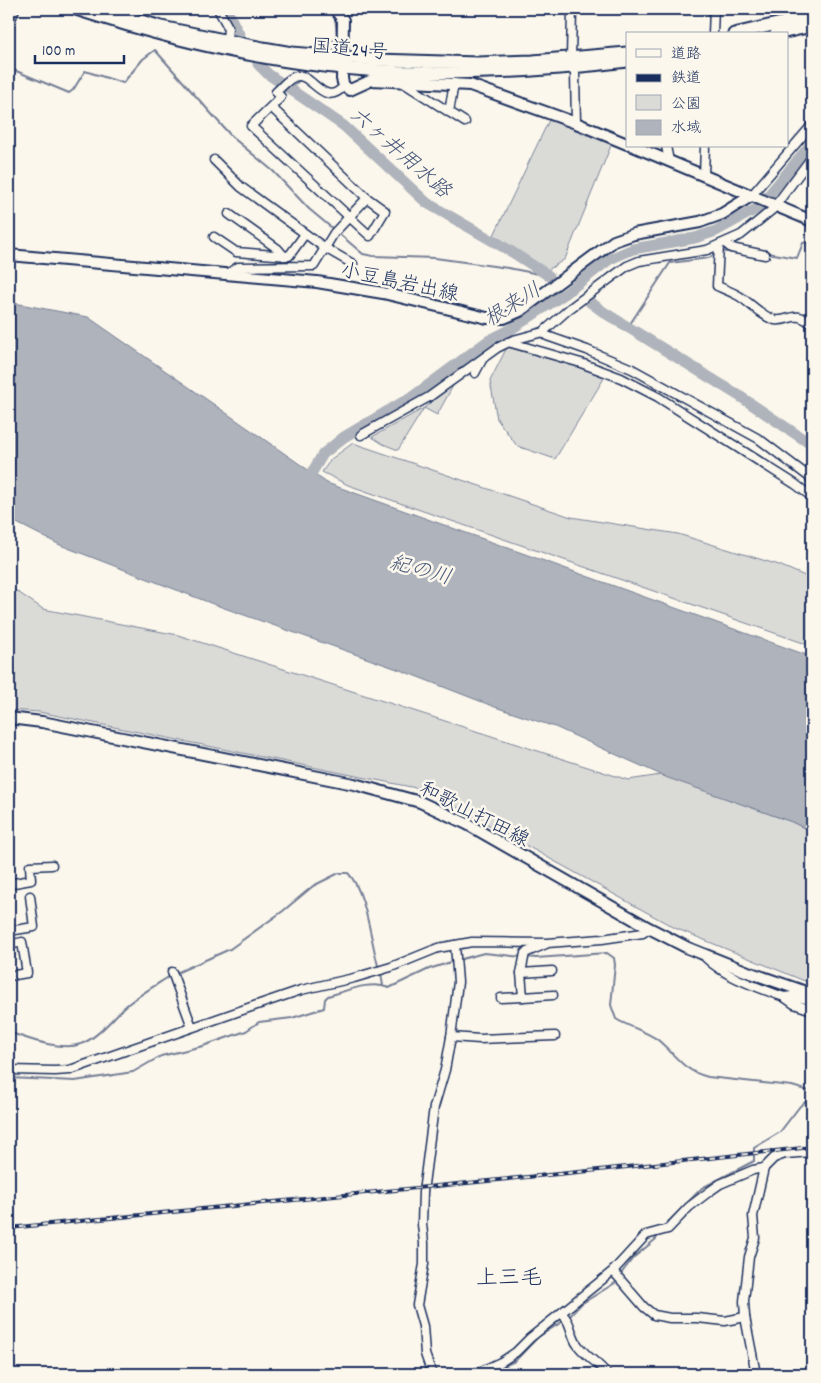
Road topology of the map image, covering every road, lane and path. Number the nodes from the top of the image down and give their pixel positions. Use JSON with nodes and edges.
{"nodes":[{"id":1,"x":15,"y":9,"type":"edge"},
{"id":2,"x":76,"y":9,"type":"edge"},
{"id":3,"x":102,"y":9,"type":"edge"},
{"id":4,"x":218,"y":9,"type":"edge"},
{"id":5,"x":335,"y":9,"type":"edge"},
{"id":6,"x":572,"y":9,"type":"edge"},
{"id":7,"x":714,"y":9,"type":"edge"},
{"id":8,"x":125,"y":12,"type":"edge"},
{"id":9,"x":812,"y":16,"type":"edge"},
{"id":10,"x":9,"y":25,"type":"edge"},
{"id":11,"x":812,"y":26,"type":"edge"},
{"id":12,"x":713,"y":32,"type":"edge"},
{"id":13,"x":743,"y":32,"type":"edge"},
{"id":14,"x":785,"y":32,"type":"edge"},
{"id":15,"x":227,"y":40,"type":"junction"},
{"id":16,"x":626,"y":53,"type":"edge"},
{"id":17,"x":626,"y":61,"type":"edge"},
{"id":18,"x":343,"y":62,"type":"junction"},
{"id":19,"x":572,"y":63,"type":"junction"},
{"id":20,"x":402,"y":82,"type":"junction"},
{"id":21,"x":454,"y":83,"type":"junction"},
{"id":22,"x":344,"y":86,"type":"junction"},
{"id":23,"x":270,"y":107,"type":"junction"},
{"id":24,"x":449,"y":112,"type":"junction"},
{"id":25,"x":465,"y":122,"type":"dead end"},
{"id":26,"x":576,"y":123,"type":"junction"},
{"id":27,"x":812,"y":125,"type":"edge"},
{"id":28,"x":626,"y":144,"type":"edge"},
{"id":29,"x":638,"y":148,"type":"edge"},
{"id":30,"x":666,"y":148,"type":"edge"},
{"id":31,"x":705,"y":148,"type":"edge"},
{"id":32,"x":812,"y":157,"type":"edge"},
{"id":33,"x":214,"y":160,"type":"dead end"},
{"id":34,"x":669,"y":161,"type":"junction"},
{"id":35,"x":704,"y":175,"type":"junction"},
{"id":36,"x":754,"y":197,"type":"junction"},
{"id":37,"x":367,"y":198,"type":"junction"},
{"id":38,"x":773,"y":205,"type":"junction"},
{"id":39,"x":229,"y":214,"type":"dead end"},
{"id":40,"x":348,"y":218,"type":"junction"},
{"id":41,"x":812,"y":221,"type":"edge"},
{"id":42,"x":305,"y":234,"type":"junction"},
{"id":43,"x":214,"y":237,"type":"dead end"},
{"id":44,"x":722,"y":244,"type":"junction"},
{"id":45,"x":325,"y":248,"type":"junction"},
{"id":46,"x":9,"y":255,"type":"edge"},
{"id":47,"x":765,"y":255,"type":"dead end"},
{"id":48,"x":284,"y":256,"type":"junction"},
{"id":49,"x":354,"y":264,"type":"dead end"},
{"id":50,"x":227,"y":274,"type":"junction"},
{"id":51,"x":812,"y":324,"type":"edge"},
{"id":52,"x":543,"y":332,"type":"junction"},
{"id":53,"x":508,"y":342,"type":"junction"},
{"id":54,"x":483,"y":358,"type":"junction"},
{"id":55,"x":476,"y":374,"type":"dead end"},
{"id":56,"x":361,"y":435,"type":"dead end"},
{"id":57,"x":812,"y":479,"type":"edge"},
{"id":58,"x":812,"y":497,"type":"edge"},
{"id":59,"x":9,"y":718,"type":"edge"},
{"id":60,"x":52,"y":866,"type":"dead end"},
{"id":61,"x":9,"y":884,"type":"edge"},
{"id":62,"x":30,"y":896,"type":"dead end"},
{"id":63,"x":649,"y":928,"type":"junction"},
{"id":64,"x":9,"y":931,"type":"edge"},
{"id":65,"x":548,"y":943,"type":"junction"},
{"id":66,"x":9,"y":945,"type":"edge"},
{"id":67,"x":456,"y":948,"type":"junction"},
{"id":68,"x":707,"y":955,"type":"junction"},
{"id":69,"x":552,"y":971,"type":"dead end"},
{"id":70,"x":172,"y":972,"type":"dead end"},
{"id":71,"x":521,"y":973,"type":"junction"},
{"id":72,"x":9,"y":976,"type":"edge"},
{"id":73,"x":812,"y":994,"type":"edge"},
{"id":74,"x":553,"y":995,"type":"dead end"},
{"id":75,"x":523,"y":997,"type":"junction"},
{"id":76,"x":784,"y":997,"type":"junction"},
{"id":77,"x":500,"y":998,"type":"dead end"},
{"id":78,"x":812,"y":1000,"type":"edge"},
{"id":79,"x":812,"y":1010,"type":"edge"},
{"id":80,"x":192,"y":1027,"type":"junction"},
{"id":81,"x":555,"y":1036,"type":"dead end"},
{"id":82,"x":451,"y":1037,"type":"junction"},
{"id":83,"x":9,"y":1070,"type":"edge"},
{"id":84,"x":812,"y":1152,"type":"edge"},
{"id":85,"x":764,"y":1168,"type":"junction"},
{"id":86,"x":613,"y":1271,"type":"junction"},
{"id":87,"x":561,"y":1313,"type":"junction"},
{"id":88,"x":745,"y":1317,"type":"junction"},
{"id":89,"x":481,"y":1373,"type":"edge"},
{"id":90,"x":432,"y":1374,"type":"edge"},
{"id":91,"x":608,"y":1374,"type":"edge"},
{"id":92,"x":756,"y":1374,"type":"edge"}],
"edges":[{"from":1,"to":10,"type":"street"},
{"from":2,"to":18,"type":"highway","name":"国道24号"},
{"from":3,"to":8,"type":"highway","name":"国道24号"},
{"from":4,"to":15,"type":"street"},
{"from":5,"to":18,"type":"main road"},
{"from":6,"to":19,"type":"street"},
{"from":7,"to":12,"type":"street"},
{"from":8,"to":15,"type":"highway","name":"国道24号"},
{"from":9,"to":13,"type":"highway"},
{"from":11,"to":14,"type":"highway"},
{"from":15,"to":18,"type":"highway","name":"国道24号"},
{"from":16,"to":19,"type":"highway","name":"国道24号"},
{"from":17,"to":19,"type":"highway","name":"国道24号"},
{"from":18,"to":19,"type":"highway","name":"国道24号"},
{"from":18,"to":22,"type":"main road"},
{"from":19,"to":26,"type":"street"},
{"from":20,"to":21,"type":"main road"},
{"from":20,"to":22,"type":"main road"},
{"from":20,"to":24,"type":"street"},
{"from":21,"to":24,"type":"street"},
{"from":21,"to":26,"type":"main road"},
{"from":22,"to":23,"type":"street"},
{"from":23,"to":37,"type":"street"},
{"from":23,"to":40,"type":"street"},
{"from":24,"to":25,"type":"street"},
{"from":26,"to":28,"type":"main road"},
{"from":27,"to":36,"type":"street"},
{"from":29,"to":34,"type":"main road"},
{"from":30,"to":34,"type":"street"},
{"from":31,"to":35,"type":"street"},
{"from":32,"to":38,"type":"street"},
{"from":33,"to":42,"type":"street"},
{"from":34,"to":35,"type":"main road"},
{"from":35,"to":36,"type":"main road"},
{"from":36,"to":38,"type":"main road"},
{"from":36,"to":50,"type":"main road","name":"小豆島岩出線"},
{"from":37,"to":40,"type":"street"},
{"from":37,"to":40,"type":"street"},
{"from":38,"to":41,"type":"main road"},
{"from":38,"to":44,"type":"street"},
{"from":39,"to":48,"type":"street"},
{"from":40,"to":45,"type":"street"},
{"from":42,"to":45,"type":"street"},
{"from":42,"to":48,"type":"street"},
{"from":43,"to":48,"type":"street"},
{"from":44,"to":47,"type":"street"},
{"from":44,"to":51,"type":"street"},
{"from":44,"to":52,"type":"street"},
{"from":45,"to":49,"type":"street"},
{"from":45,"to":50,"type":"street"},
{"from":46,"to":50,"type":"main road","name":"小豆島岩出線"},
{"from":52,"to":53,"type":"street"},
{"from":52,"to":57,"type":"street"},
{"from":53,"to":54,"type":"street"},
{"from":53,"to":58,"type":"street"},
{"from":54,"to":55,"type":"street"},
{"from":54,"to":56,"type":"street"},
{"from":59,"to":63,"type":"main road","name":"和歌山打田線"},
{"from":60,"to":61,"type":"street"},
{"from":62,"to":64,"type":"street"},
{"from":63,"to":65,"type":"street"},
{"from":63,"to":68,"type":"main road","name":"和歌山打田線"},
{"from":65,"to":67,"type":"street"},
{"from":65,"to":71,"type":"street"},
{"from":66,"to":72,"type":"street"},
{"from":67,"to":80,"type":"street"},
{"from":67,"to":82,"type":"street"},
{"from":68,"to":73,"type":"main road","name":"和歌山打田線"},
{"from":68,"to":76,"type":"street"},
{"from":69,"to":71,"type":"street"},
{"from":70,"to":80,"type":"street"},
{"from":71,"to":75,"type":"street"},
{"from":74,"to":75,"type":"street"},
{"from":75,"to":77,"type":"street"},
{"from":76,"to":78,"type":"street"},
{"from":76,"to":79,"type":"street"},
{"from":80,"to":83,"type":"street"},
{"from":81,"to":82,"type":"street"},
{"from":82,"to":90,"type":"street"},
{"from":84,"to":85,"type":"street"},
{"from":85,"to":86,"type":"street"},
{"from":85,"to":88,"type":"street"},
{"from":86,"to":87,"type":"street"},
{"from":86,"to":88,"type":"street"},
{"from":87,"to":89,"type":"street"},
{"from":87,"to":91,"type":"street"},
{"from":88,"to":92,"type":"street"}]}
